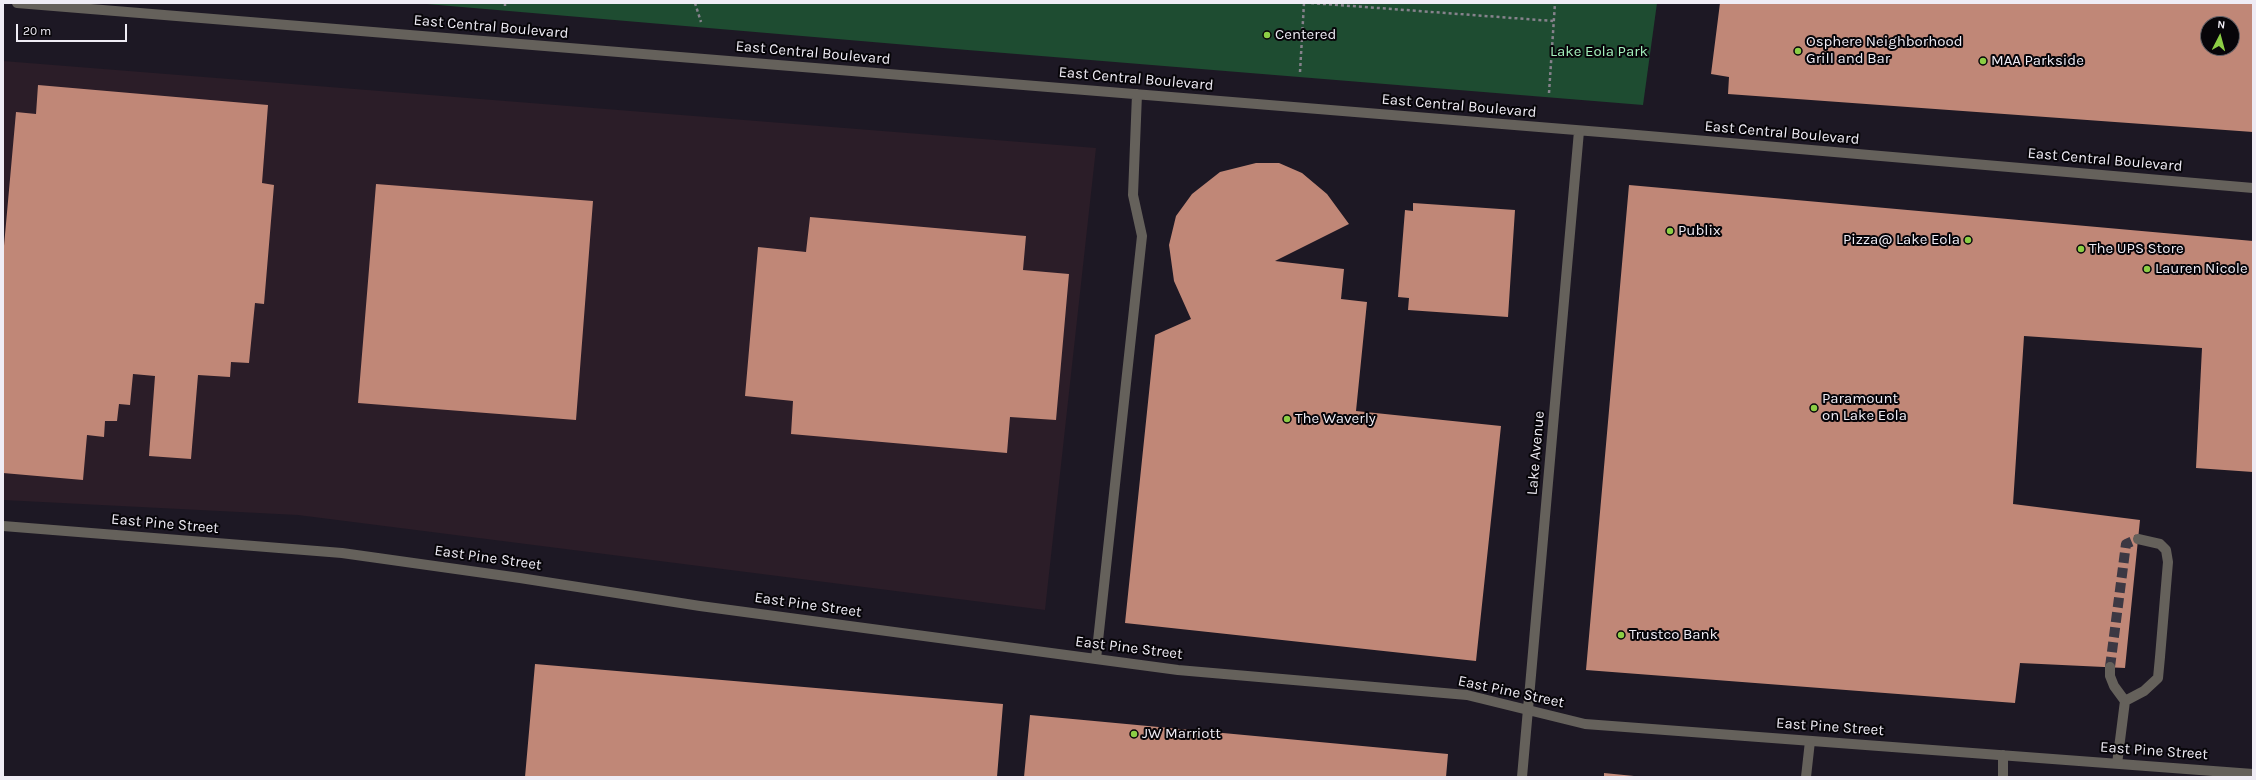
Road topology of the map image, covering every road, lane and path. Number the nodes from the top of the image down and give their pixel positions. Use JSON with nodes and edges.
{"nodes":[{"id":1,"x":17,"y":3,"type":"edge"},
{"id":2,"x":695,"y":3,"type":"edge"},
{"id":3,"x":1304,"y":3,"type":"edge"},
{"id":4,"x":1311,"y":3,"type":"edge"},
{"id":5,"x":1555,"y":3,"type":"edge"},
{"id":6,"x":1553,"y":21,"type":"junction"},
{"id":7,"x":701,"y":22,"type":"dead end"},
{"id":8,"x":1300,"y":72,"type":"dead end"},
{"id":9,"x":1549,"y":93,"type":"dead end"},
{"id":10,"x":1137,"y":94,"type":"junction"},
{"id":11,"x":1579,"y":131,"type":"junction"},
{"id":12,"x":2253,"y":188,"type":"edge"},
{"id":13,"x":3,"y":526,"type":"edge"},
{"id":14,"x":2138,"y":539,"type":"dead end"},
{"id":15,"x":1096,"y":659,"type":"junction"},
{"id":16,"x":2110,"y":667,"type":"tunnel mouth"},
{"id":17,"x":2125,"y":701,"type":"junction"},
{"id":18,"x":1528,"y":710,"type":"junction"},
{"id":19,"x":1810,"y":741,"type":"junction"},
{"id":20,"x":2003,"y":755,"type":"junction"},
{"id":21,"x":2117,"y":764,"type":"junction"},
{"id":22,"x":2214,"y":774,"type":"edge"},
{"id":23,"x":2253,"y":774,"type":"edge"},
{"id":24,"x":1522,"y":777,"type":"edge"},
{"id":25,"x":1806,"y":777,"type":"edge"},
{"id":26,"x":2003,"y":777,"type":"edge"}],
"edges":[{"from":1,"to":10,"type":"street","name":"East Central Boulevard"},
{"from":2,"to":7,"type":"path"},
{"from":3,"to":8,"type":"path"},
{"from":4,"to":6,"type":"path"},
{"from":5,"to":6,"type":"path"},
{"from":6,"to":9,"type":"path"},
{"from":10,"to":11,"type":"street","name":"East Central Boulevard"},
{"from":10,"to":15,"type":"street"},
{"from":11,"to":12,"type":"street","name":"East Central Boulevard"},
{"from":11,"to":18,"type":"street","name":"Lake Avenue"},
{"from":13,"to":15,"type":"street","name":"East Pine Street"},
{"from":14,"to":17,"type":"street"},
{"from":15,"to":18,"type":"street","name":"East Pine Street"},
{"from":16,"to":17,"type":"street"},
{"from":17,"to":21,"type":"street"},
{"from":18,"to":19,"type":"street","name":"East Pine Street"},
{"from":18,"to":24,"type":"street","name":"Lake Avenue"},
{"from":19,"to":20,"type":"street","name":"East Pine Street"},
{"from":19,"to":25,"type":"street"},
{"from":20,"to":21,"type":"street","name":"East Pine Street"},
{"from":20,"to":26,"type":"street"},
{"from":21,"to":22,"type":"street","name":"East Pine Street"},
{"from":22,"to":23,"type":"street","name":"East Pine Street"}]}
